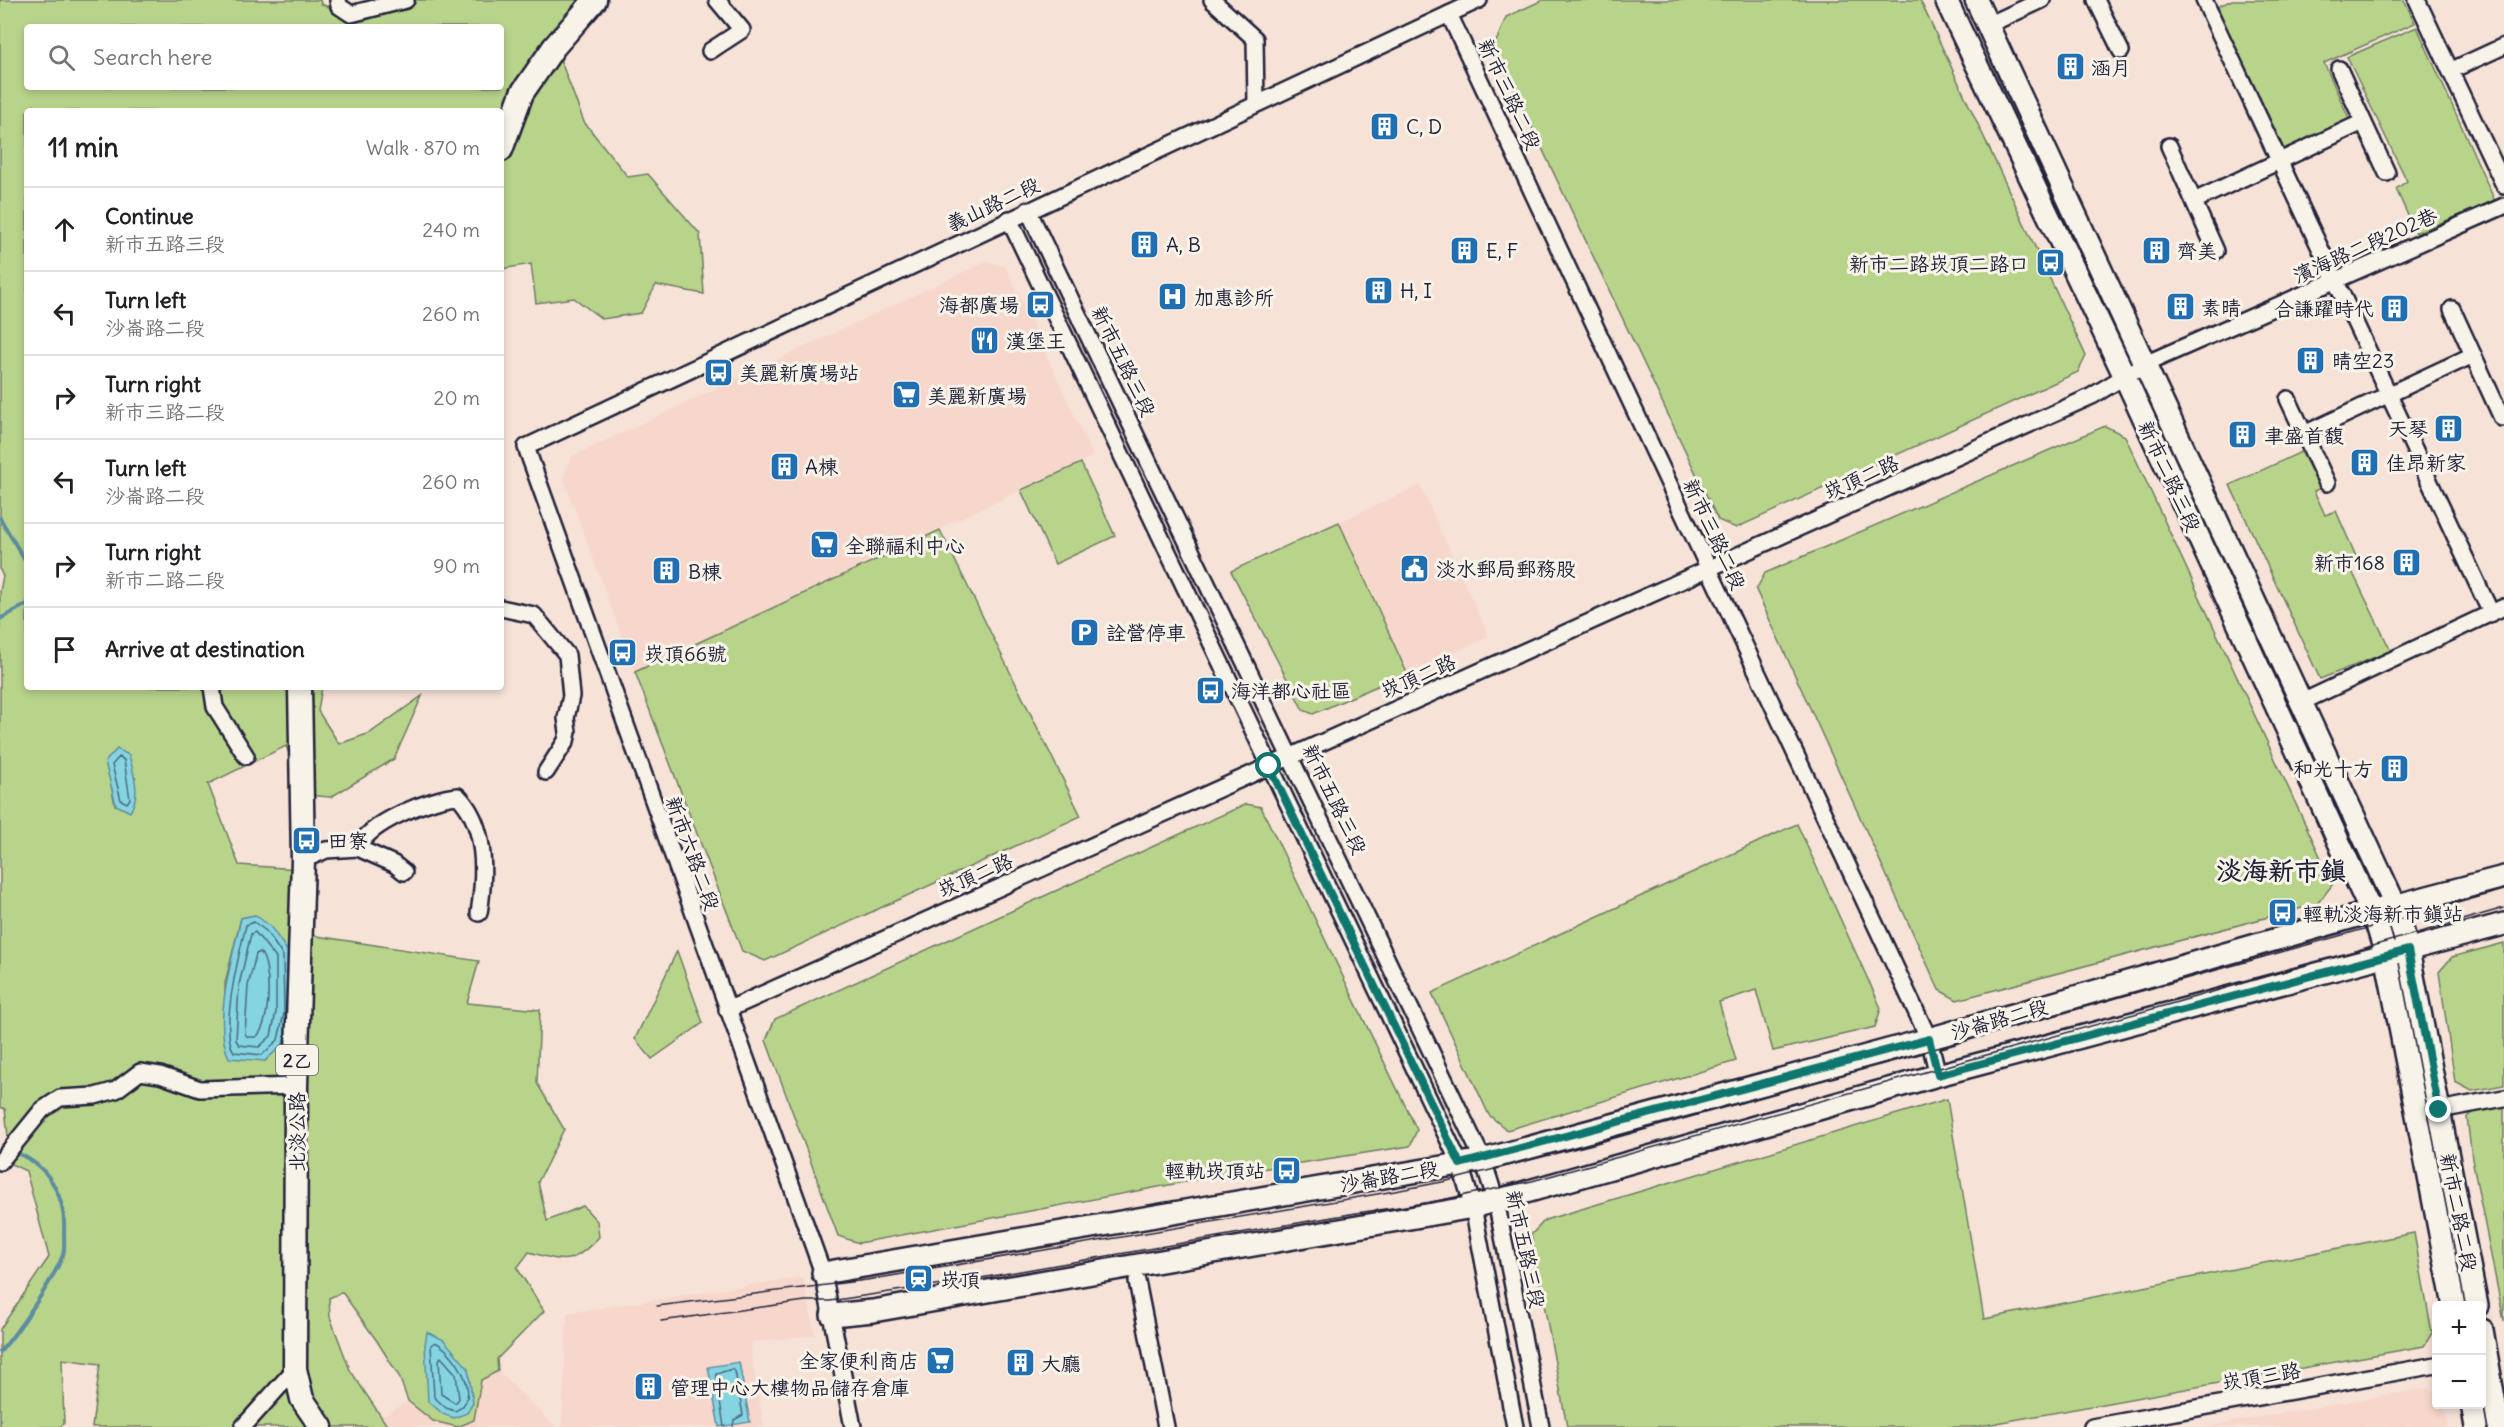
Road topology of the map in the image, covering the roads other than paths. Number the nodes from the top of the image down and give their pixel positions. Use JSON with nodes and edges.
{"nodes":[{"id":1,"x":338,"y":0,"type":"edge"},
{"id":2,"x":406,"y":0,"type":"edge"},
{"id":3,"x":595,"y":0,"type":"edge"},
{"id":4,"x":717,"y":0,"type":"edge"},
{"id":5,"x":1212,"y":0,"type":"edge"},
{"id":6,"x":1479,"y":0,"type":"edge"},
{"id":7,"x":1946,"y":0,"type":"edge"},
{"id":8,"x":1976,"y":0,"type":"edge"},
{"id":9,"x":2042,"y":0,"type":"edge"},
{"id":10,"x":2096,"y":0,"type":"edge"},
{"id":11,"x":2204,"y":0,"type":"edge"},
{"id":12,"x":2417,"y":0,"type":"edge"},
{"id":13,"x":1449,"y":14,"type":"junction"},
{"id":14,"x":1988,"y":25,"type":"junction"},
{"id":15,"x":2504,"y":46,"type":"edge"},
{"id":16,"x":710,"y":51,"type":"dead end"},
{"id":17,"x":2121,"y":51,"type":"dead end"},
{"id":18,"x":2339,"y":69,"type":"dead end"},
{"id":19,"x":2452,"y":70,"type":"junction"},
{"id":20,"x":1256,"y":104,"type":"junction"},
{"id":21,"x":2363,"y":122,"type":"junction"},
{"id":22,"x":504,"y":142,"type":"edge"},
{"id":23,"x":2169,"y":146,"type":"dead end"},
{"id":24,"x":2279,"y":162,"type":"junction"},
{"id":25,"x":2387,"y":173,"type":"dead end"},
{"id":26,"x":2504,"y":185,"type":"edge"},
{"id":27,"x":2194,"y":201,"type":"junction"},
{"id":28,"x":2504,"y":206,"type":"edge"},
{"id":29,"x":1028,"y":210,"type":"junction"},
{"id":30,"x":1010,"y":219,"type":"junction"},
{"id":31,"x":2216,"y":251,"type":"dead end"},
{"id":32,"x":2333,"y":281,"type":"junction"},
{"id":33,"x":2452,"y":309,"type":"dead end"},
{"id":34,"x":2473,"y":355,"type":"junction"},
{"id":35,"x":2145,"y":364,"type":"junction"},
{"id":36,"x":2125,"y":378,"type":"junction"},
{"id":37,"x":2389,"y":395,"type":"junction"},
{"id":38,"x":2288,"y":399,"type":"dead end"},
{"id":39,"x":2502,"y":418,"type":"dead end"},
{"id":40,"x":2304,"y":434,"type":"junction"},
{"id":41,"x":526,"y":447,"type":"joint"},
{"id":42,"x":2327,"y":483,"type":"dead end"},
{"id":43,"x":1708,"y":569,"type":"junction"},
{"id":44,"x":504,"y":609,"type":"edge"},
{"id":45,"x":2497,"y":610,"type":"edge"},
{"id":46,"x":213,"y":690,"type":"edge"},
{"id":47,"x":300,"y":690,"type":"edge"},
{"id":48,"x":2302,"y":702,"type":"junction"},
{"id":49,"x":246,"y":756,"type":"dead end"},
{"id":50,"x":1291,"y":756,"type":"junction"},
{"id":51,"x":1269,"y":766,"type":"junction"},
{"id":52,"x":546,"y":772,"type":"dead end"},
{"id":53,"x":358,"y":848,"type":"junction"},
{"id":54,"x":303,"y":860,"type":"junction"},
{"id":55,"x":404,"y":872,"type":"dead end"},
{"id":56,"x":2504,"y":877,"type":"edge"},
{"id":57,"x":2396,"y":907,"type":"junction"},
{"id":58,"x":2371,"y":912,"type":"junction"},
{"id":59,"x":479,"y":913,"type":"dead end"},
{"id":60,"x":2504,"y":924,"type":"edge"},
{"id":61,"x":2408,"y":950,"type":"junction"},
{"id":62,"x":2385,"y":955,"type":"junction"},
{"id":63,"x":727,"y":1010,"type":"junction"},
{"id":64,"x":1929,"y":1039,"type":"junction"},
{"id":65,"x":1938,"y":1075,"type":"junction"},
{"id":66,"x":296,"y":1086,"type":"junction"},
{"id":67,"x":2504,"y":1098,"type":"edge"},
{"id":68,"x":2439,"y":1110,"type":"junction"},
{"id":69,"x":2,"y":1160,"type":"edge"},
{"id":70,"x":1483,"y":1160,"type":"junction"},
{"id":71,"x":1460,"y":1164,"type":"junction"},
{"id":72,"x":1496,"y":1201,"type":"junction"},
{"id":73,"x":1473,"y":1207,"type":"junction"},
{"id":74,"x":823,"y":1273,"type":"junction"},
{"id":75,"x":1137,"y":1281,"type":"dead end"},
{"id":76,"x":2453,"y":1301,"type":"edge"},
{"id":77,"x":2476,"y":1301,"type":"edge"},
{"id":78,"x":832,"y":1315,"type":"junction"},
{"id":79,"x":2486,"y":1365,"type":"edge"},
{"id":80,"x":2432,"y":1366,"type":"edge"},
{"id":81,"x":295,"y":1369,"type":"junction"},
{"id":82,"x":2473,"y":1409,"type":"edge"},
{"id":83,"x":243,"y":1427,"type":"edge"},
{"id":84,"x":321,"y":1427,"type":"edge"},
{"id":85,"x":853,"y":1427,"type":"edge"},
{"id":86,"x":1166,"y":1427,"type":"edge"},
{"id":87,"x":1515,"y":1427,"type":"edge"},
{"id":88,"x":1541,"y":1427,"type":"edge"},
{"id":89,"x":2092,"y":1427,"type":"edge"},
{"id":90,"x":2476,"y":1427,"type":"edge"},
{"id":91,"x":2499,"y":1427,"type":"edge"}],
"edges":[{"from":1,"to":2,"type":"street"},
{"from":3,"to":22,"type":"main road"},
{"from":4,"to":16,"type":"street"},
{"from":5,"to":20,"type":"street"},
{"from":6,"to":13,"type":"street","name":"義山路二段"},
{"from":7,"to":36,"type":"street","name":"新市二路三段"},
{"from":8,"to":14,"type":"street","name":"新市二路三段"},
{"from":9,"to":14,"type":"street"},
{"from":10,"to":17,"type":"street"},
{"from":11,"to":24,"type":"street"},
{"from":12,"to":19,"type":"street"},
{"from":13,"to":20,"type":"street","name":"義山路二段"},
{"from":13,"to":43,"type":"street","name":"新市三路二段"},
{"from":14,"to":35,"type":"street","name":"新市二路三段"},
{"from":15,"to":19,"type":"street"},
{"from":18,"to":21,"type":"street"},
{"from":19,"to":26,"type":"street"},
{"from":20,"to":29,"type":"street","name":"義山路二段"},
{"from":21,"to":24,"type":"street"},
{"from":21,"to":25,"type":"street"},
{"from":23,"to":27,"type":"street"},
{"from":24,"to":27,"type":"street"},
{"from":24,"to":32,"type":"street"},
{"from":27,"to":31,"type":"street"},
{"from":28,"to":32,"type":"street","name":"濱海路二段202巷"},
{"from":29,"to":30,"type":"street","name":"義山路二段"},
{"from":29,"to":50,"type":"street","name":"新市五路三段"},
{"from":30,"to":41,"type":"street","name":"義山路二段"},
{"from":30,"to":51,"type":"street"},
{"from":32,"to":35,"type":"street","name":"濱海路二段202巷"},
{"from":32,"to":37,"type":"street"},
{"from":33,"to":34,"type":"street"},
{"from":34,"to":37,"type":"street"},
{"from":34,"to":39,"type":"street"},
{"from":35,"to":36,"type":"street","name":"濱海路二段202巷"},
{"from":35,"to":48,"type":"street","name":"新市二路三段"},
{"from":36,"to":43,"type":"street","name":"崁頂二路"},
{"from":36,"to":58,"type":"street","name":"新市二路三段"},
{"from":37,"to":40,"type":"street"},
{"from":37,"to":45,"type":"street"},
{"from":38,"to":40,"type":"street"},
{"from":40,"to":42,"type":"street"},
{"from":41,"to":63,"type":"street","name":"新市六路二段"},
{"from":43,"to":50,"type":"street","name":"崁頂二路"},
{"from":43,"to":64,"type":"street","name":"新市三路二段"},
{"from":44,"to":52,"type":"street"},
{"from":45,"to":48,"type":"street"},
{"from":46,"to":49,"type":"street"},
{"from":47,"to":54,"type":"main road","name":"北淡公路","number":"2乙"},
{"from":48,"to":57,"type":"street","name":"新市二路三段"},
{"from":50,"to":51,"type":"street","name":"崁頂二路"},
{"from":50,"to":70,"type":"street","name":"新市五路三段"},
{"from":51,"to":63,"type":"street","name":"崁頂二路"},
{"from":51,"to":71,"type":"street"},
{"from":53,"to":54,"type":"street"},
{"from":53,"to":55,"type":"street"},
{"from":53,"to":59,"type":"street"},
{"from":54,"to":66,"type":"main road","name":"北淡公路","number":"2乙"},
{"from":56,"to":57,"type":"street","name":"沙崙路二段"},
{"from":57,"to":58,"type":"street","name":"沙崙路二段"},
{"from":57,"to":61,"type":"street","name":"新市二路二段"},
{"from":58,"to":62,"type":"street","name":"新市二路三段"},
{"from":58,"to":64,"type":"street","name":"沙崙路二段"},
{"from":60,"to":61,"type":"street","name":"沙崙路二段"},
{"from":61,"to":62,"type":"street","name":"沙崙路二段"},
{"from":61,"to":68,"type":"street","name":"新市二路二段"},
{"from":62,"to":65,"type":"street","name":"沙崙路二段"},
{"from":62,"to":76,"type":"street","name":"新市二路二段"},
{"from":63,"to":74,"type":"street","name":"新市六路二段"},
{"from":64,"to":65,"type":"street","name":"新市三路二段"},
{"from":64,"to":70,"type":"street","name":"沙崙路二段"},
{"from":65,"to":72,"type":"street","name":"沙崙路二段"},
{"from":66,"to":69,"type":"street"},
{"from":66,"to":81,"type":"main road","name":"北淡公路","number":"2乙"},
{"from":67,"to":68,"type":"street"},
{"from":68,"to":77,"type":"street","name":"新市二路二段"},
{"from":70,"to":71,"type":"street","name":"沙崙路二段"},
{"from":70,"to":72,"type":"street","name":"新市五路三段"},
{"from":71,"to":73,"type":"street"},
{"from":71,"to":74,"type":"street","name":"沙崙路二段"},
{"from":72,"to":73,"type":"street","name":"沙崙路二段"},
{"from":72,"to":88,"type":"street","name":"新市五路三段"},
{"from":73,"to":78,"type":"street"},
{"from":73,"to":87,"type":"street"},
{"from":74,"to":78,"type":"street","name":"新市六路二段"},
{"from":75,"to":86,"type":"street"},
{"from":78,"to":85,"type":"street","name":"新市六路二段"},
{"from":79,"to":91,"type":"street"},
{"from":80,"to":89,"type":"street","name":"崁頂三路"},
{"from":81,"to":83,"type":"street"},
{"from":81,"to":84,"type":"main road","name":"北淡公路","number":"2乙"},
{"from":82,"to":90,"type":"street"}]}
